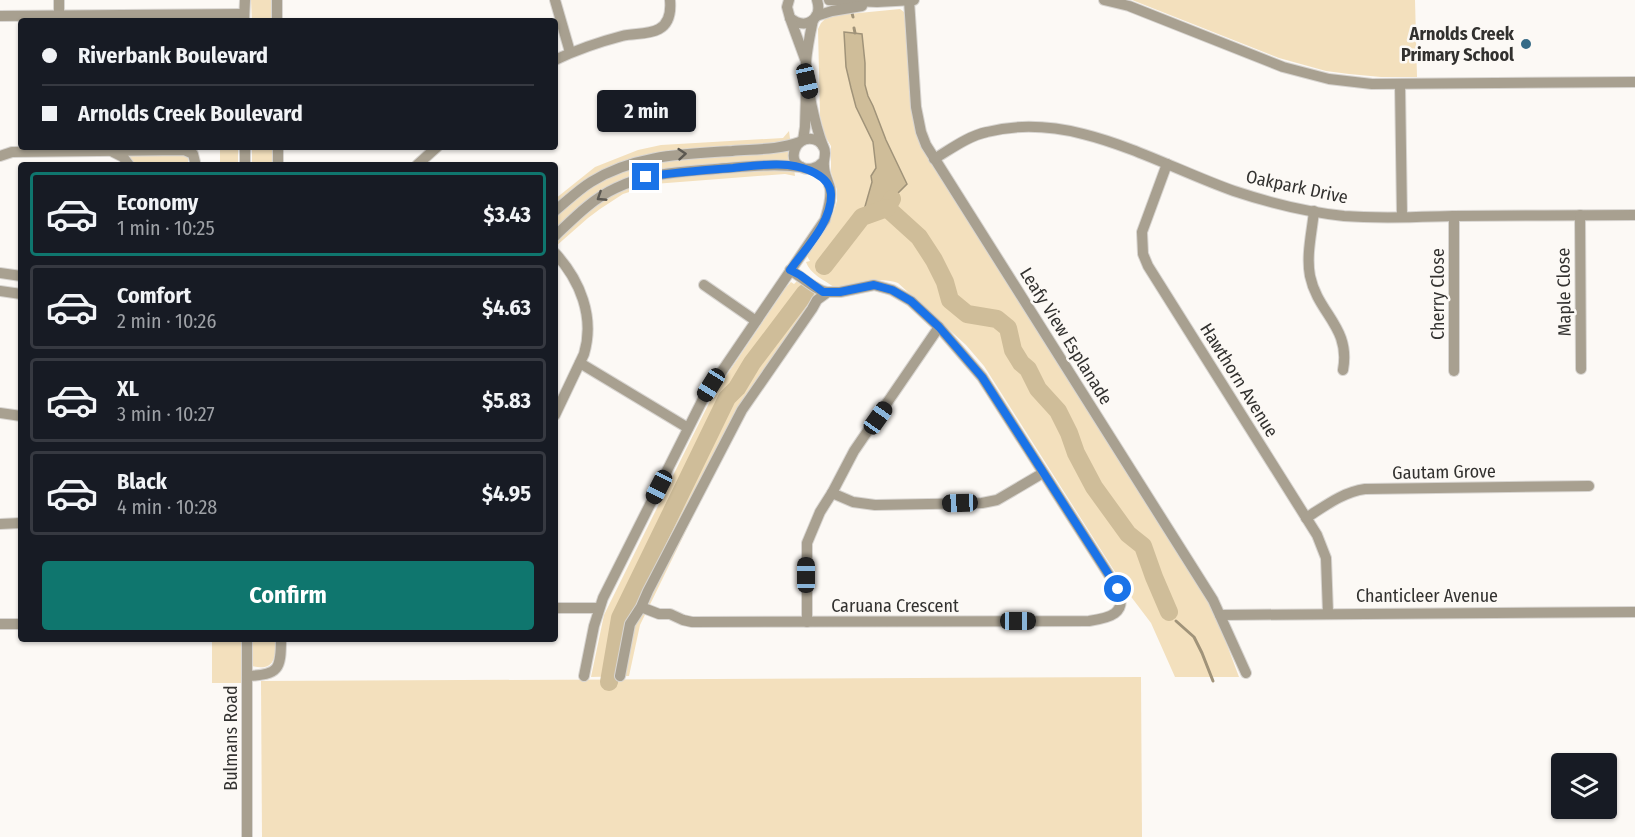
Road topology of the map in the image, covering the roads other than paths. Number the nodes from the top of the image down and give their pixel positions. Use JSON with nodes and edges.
{"nodes":[{"id":1,"x":59,"y":0,"type":"edge"},
{"id":2,"x":245,"y":0,"type":"edge"},
{"id":3,"x":276,"y":0,"type":"edge"},
{"id":4,"x":555,"y":0,"type":"edge"},
{"id":5,"x":670,"y":0,"type":"edge"},
{"id":6,"x":789,"y":0,"type":"edge"},
{"id":7,"x":817,"y":0,"type":"edge"},
{"id":8,"x":829,"y":0,"type":"edge"},
{"id":9,"x":909,"y":0,"type":"edge"},
{"id":10,"x":914,"y":0,"type":"edge"},
{"id":11,"x":1104,"y":0,"type":"edge"},
{"id":12,"x":877,"y":2,"type":"junction"},
{"id":13,"x":0,"y":16,"type":"edge"},
{"id":14,"x":59,"y":16,"type":"junction"},
{"id":15,"x":244,"y":18,"type":"edge"},
{"id":16,"x":278,"y":18,"type":"edge"},
{"id":17,"x":790,"y":18,"type":"junction"},
{"id":18,"x":814,"y":18,"type":"junction"},
{"id":19,"x":570,"y":52,"type":"junction"},
{"id":20,"x":558,"y":58,"type":"edge"},
{"id":21,"x":806,"y":62,"type":"junction"},
{"id":22,"x":807,"y":81,"type":"junction"},
{"id":23,"x":1635,"y":82,"type":"edge"},
{"id":24,"x":1401,"y":84,"type":"junction"},
{"id":25,"x":801,"y":141,"type":"junction"},
{"id":26,"x":824,"y":147,"type":"junction"},
{"id":27,"x":184,"y":150,"type":"edge"},
{"id":28,"x":184,"y":150,"type":"edge"},
{"id":29,"x":434,"y":150,"type":"edge"},
{"id":30,"x":110,"y":151,"type":"junction"},
{"id":31,"x":0,"y":156,"type":"edge"},
{"id":32,"x":934,"y":159,"type":"junction"},
{"id":33,"x":126,"y":162,"type":"edge"},
{"id":34,"x":195,"y":162,"type":"edge"},
{"id":35,"x":420,"y":162,"type":"edge"},
{"id":36,"x":823,"y":162,"type":"junction"},
{"id":37,"x":1167,"y":164,"type":"junction"},
{"id":38,"x":804,"y":169,"type":"junction"},
{"id":39,"x":828,"y":184,"type":"junction"},
{"id":40,"x":558,"y":208,"type":"edge"},
{"id":41,"x":1314,"y":211,"type":"junction"},
{"id":42,"x":1580,"y":215,"type":"junction"},
{"id":43,"x":1635,"y":215,"type":"edge"},
{"id":44,"x":1454,"y":216,"type":"junction"},
{"id":45,"x":1402,"y":218,"type":"junction"},
{"id":46,"x":558,"y":233,"type":"edge"},
{"id":47,"x":558,"y":257,"type":"edge"},
{"id":48,"x":790,"y":270,"type":"junction"},
{"id":49,"x":0,"y":273,"type":"edge"},
{"id":50,"x":18,"y":276,"type":"edge"},
{"id":51,"x":704,"y":285,"type":"dead end"},
{"id":52,"x":0,"y":291,"type":"edge"},
{"id":53,"x":828,"y":292,"type":"junction"},
{"id":54,"x":18,"y":294,"type":"edge"},
{"id":55,"x":756,"y":321,"type":"junction"},
{"id":56,"x":939,"y":327,"type":"junction"},
{"id":57,"x":580,"y":363,"type":"junction"},
{"id":58,"x":1581,"y":369,"type":"dead end"},
{"id":59,"x":1343,"y":370,"type":"dead end"},
{"id":60,"x":1454,"y":371,"type":"dead end"},
{"id":61,"x":558,"y":409,"type":"edge"},
{"id":62,"x":0,"y":413,"type":"edge"},
{"id":63,"x":18,"y":416,"type":"edge"},
{"id":64,"x":688,"y":428,"type":"junction"},
{"id":65,"x":1043,"y":473,"type":"junction"},
{"id":66,"x":1589,"y":486,"type":"dead end"},
{"id":67,"x":831,"y":493,"type":"junction"},
{"id":68,"x":1306,"y":518,"type":"junction"},
{"id":69,"x":0,"y":524,"type":"edge"},
{"id":70,"x":18,"y":524,"type":"edge"},
{"id":71,"x":641,"y":607,"type":"junction"},
{"id":72,"x":558,"y":608,"type":"edge"},
{"id":73,"x":599,"y":608,"type":"junction"},
{"id":74,"x":1635,"y":612,"type":"edge"},
{"id":75,"x":1328,"y":613,"type":"junction"},
{"id":76,"x":1220,"y":615,"type":"junction"},
{"id":77,"x":807,"y":622,"type":"junction"},
{"id":78,"x":0,"y":624,"type":"edge"},
{"id":79,"x":18,"y":624,"type":"edge"},
{"id":80,"x":247,"y":642,"type":"edge"},
{"id":81,"x":280,"y":642,"type":"edge"},
{"id":82,"x":1246,"y":673,"type":"dead end"},
{"id":83,"x":247,"y":676,"type":"junction"},
{"id":84,"x":584,"y":676,"type":"dead end"},
{"id":85,"x":620,"y":676,"type":"dead end"},
{"id":86,"x":247,"y":837,"type":"edge"}],
"edges":[{"from":1,"to":14,"type":"street"},
{"from":2,"to":15,"type":"street"},
{"from":3,"to":16,"type":"street"},
{"from":4,"to":19,"type":"street"},
{"from":5,"to":19,"type":"street"},
{"from":6,"to":17,"type":"street"},
{"from":7,"to":18,"type":"street"},
{"from":8,"to":12,"type":"street"},
{"from":9,"to":10,"type":"street"},
{"from":9,"to":12,"type":"street"},
{"from":9,"to":32,"type":"street","name":"Leafy View Esplanade"},
{"from":11,"to":24,"type":"street"},
{"from":12,"to":18,"type":"street"},
{"from":13,"to":14,"type":"street"},
{"from":14,"to":15,"type":"street"},
{"from":17,"to":18,"type":"street"},
{"from":17,"to":21,"type":"street"},
{"from":18,"to":21,"type":"street"},
{"from":19,"to":20,"type":"street"},
{"from":21,"to":22,"type":"street"},
{"from":22,"to":25,"type":"street"},
{"from":22,"to":26,"type":"street"},
{"from":23,"to":24,"type":"street"},
{"from":24,"to":45,"type":"street"},
{"from":25,"to":26,"type":"street"},
{"from":25,"to":38,"type":"street"},
{"from":40,"to":25,"type":"street","one_way":true},
{"from":26,"to":36,"type":"street"},
{"from":27,"to":30,"type":"street"},
{"from":28,"to":34,"type":"street"},
{"from":29,"to":35,"type":"street"},
{"from":30,"to":31,"type":"street"},
{"from":30,"to":33,"type":"street"},
{"from":32,"to":37,"type":"street","name":"Oakpark Drive"},
{"from":32,"to":76,"type":"street","name":"Leafy View Esplanade"},
{"from":36,"to":38,"type":"street"},
{"from":36,"to":39,"type":"street"},
{"from":37,"to":41,"type":"street","name":"Oakpark Drive"},
{"from":37,"to":68,"type":"street","name":"Hawthorn Avenue"},
{"from":38,"to":39,"type":"street"},
{"from":38,"to":46,"type":"street","one_way":true},
{"from":39,"to":48,"type":"street"},
{"from":41,"to":45,"type":"street","name":"Oakpark Drive"},
{"from":41,"to":59,"type":"street"},
{"from":42,"to":43,"type":"street","name":"Oakpark Drive"},
{"from":42,"to":44,"type":"street","name":"Oakpark Drive"},
{"from":42,"to":58,"type":"street","name":"Maple Close"},
{"from":44,"to":45,"type":"street","name":"Oakpark Drive"},
{"from":44,"to":60,"type":"street","name":"Cherry Close"},
{"from":47,"to":57,"type":"street"},
{"from":48,"to":53,"type":"street"},
{"from":48,"to":55,"type":"street"},
{"from":49,"to":50,"type":"street"},
{"from":51,"to":55,"type":"street"},
{"from":52,"to":54,"type":"street"},
{"from":53,"to":56,"type":"street"},
{"from":53,"to":71,"type":"street"},
{"from":55,"to":64,"type":"street"},
{"from":56,"to":65,"type":"street"},
{"from":56,"to":67,"type":"street"},
{"from":57,"to":61,"type":"street"},
{"from":57,"to":64,"type":"street"},
{"from":62,"to":63,"type":"street"},
{"from":64,"to":73,"type":"street"},
{"from":65,"to":67,"type":"street"},
{"from":65,"to":77,"type":"street","name":"Caruana Crescent"},
{"from":66,"to":68,"type":"street","name":"Gautam Grove"},
{"from":67,"to":77,"type":"street"},
{"from":68,"to":75,"type":"street","name":"Hawthorn Avenue"},
{"from":69,"to":70,"type":"street"},
{"from":71,"to":77,"type":"street","name":"Caruana Crescent"},
{"from":71,"to":85,"type":"street"},
{"from":72,"to":73,"type":"street"},
{"from":73,"to":84,"type":"street"},
{"from":74,"to":75,"type":"street","name":"Chanticleer Avenue"},
{"from":75,"to":76,"type":"street","name":"Chanticleer Avenue"},
{"from":76,"to":82,"type":"street","name":"Leafy View Esplanade"},
{"from":78,"to":79,"type":"street"},
{"from":80,"to":83,"type":"street","name":"Bulmans Road"},
{"from":81,"to":83,"type":"street"},
{"from":83,"to":86,"type":"street","name":"Bulmans Road"}]}
